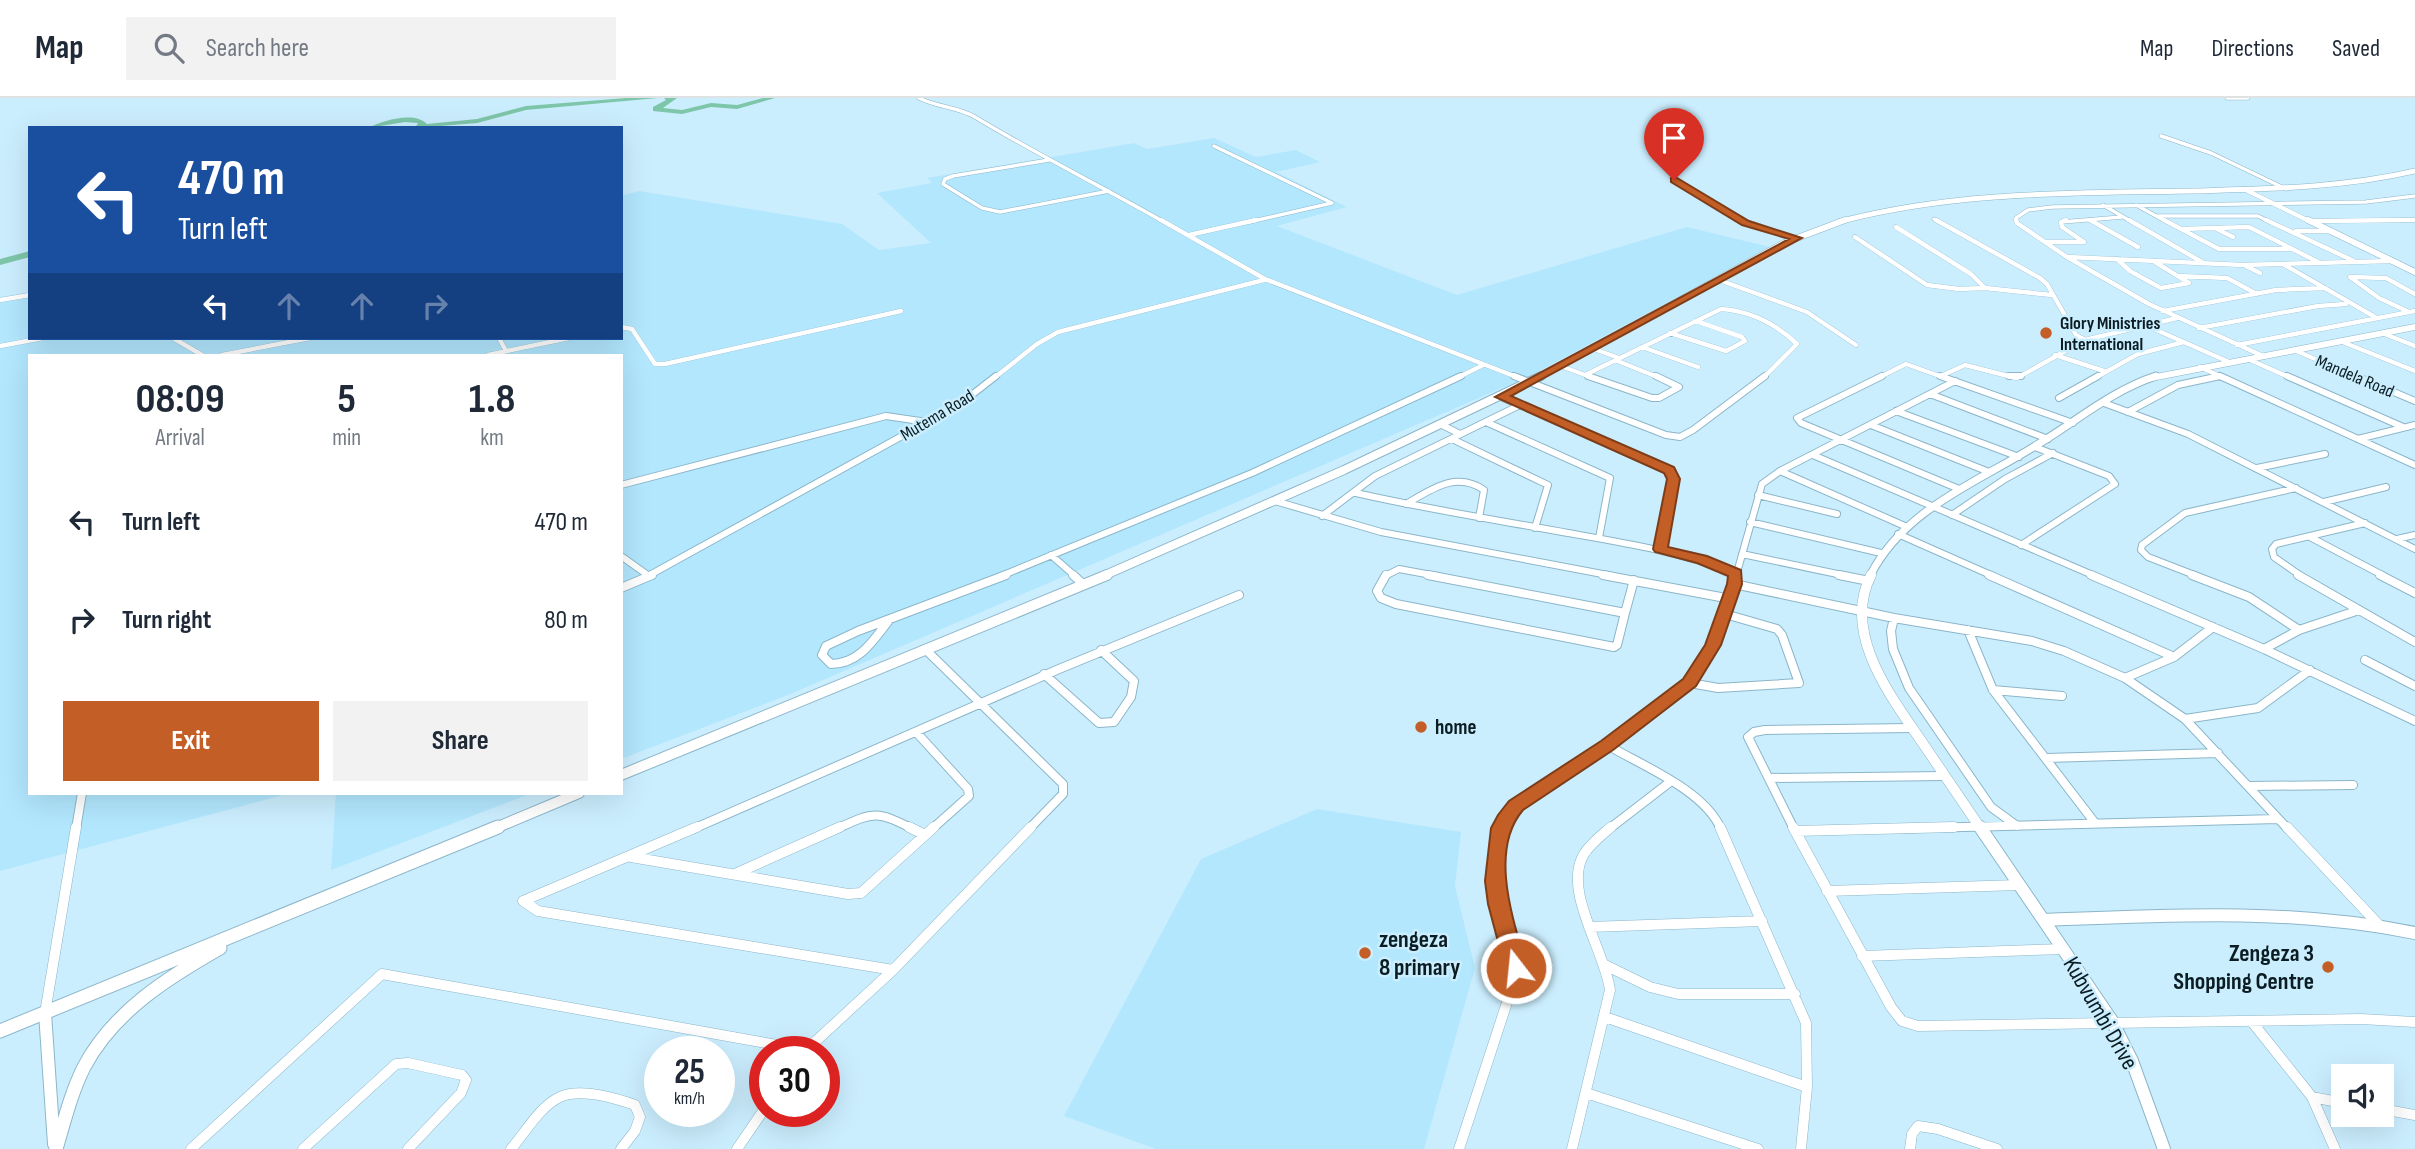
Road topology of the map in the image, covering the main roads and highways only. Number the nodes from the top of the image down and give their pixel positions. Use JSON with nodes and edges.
{"nodes":[{"id":1,"x":2415,"y":171,"type":"edge"},
{"id":2,"x":623,"y":774,"type":"edge"},
{"id":3,"x":574,"y":795,"type":"edge"},
{"id":4,"x":254,"y":929,"type":"junction"},
{"id":5,"x":0,"y":1031,"type":"edge"},
{"id":6,"x":55,"y":1149,"type":"edge"}],
"edges":[{"from":1,"to":2,"type":"main road"},
{"from":3,"to":4,"type":"main road"},
{"from":4,"to":5,"type":"main road"},
{"from":4,"to":6,"type":"main road"}]}
